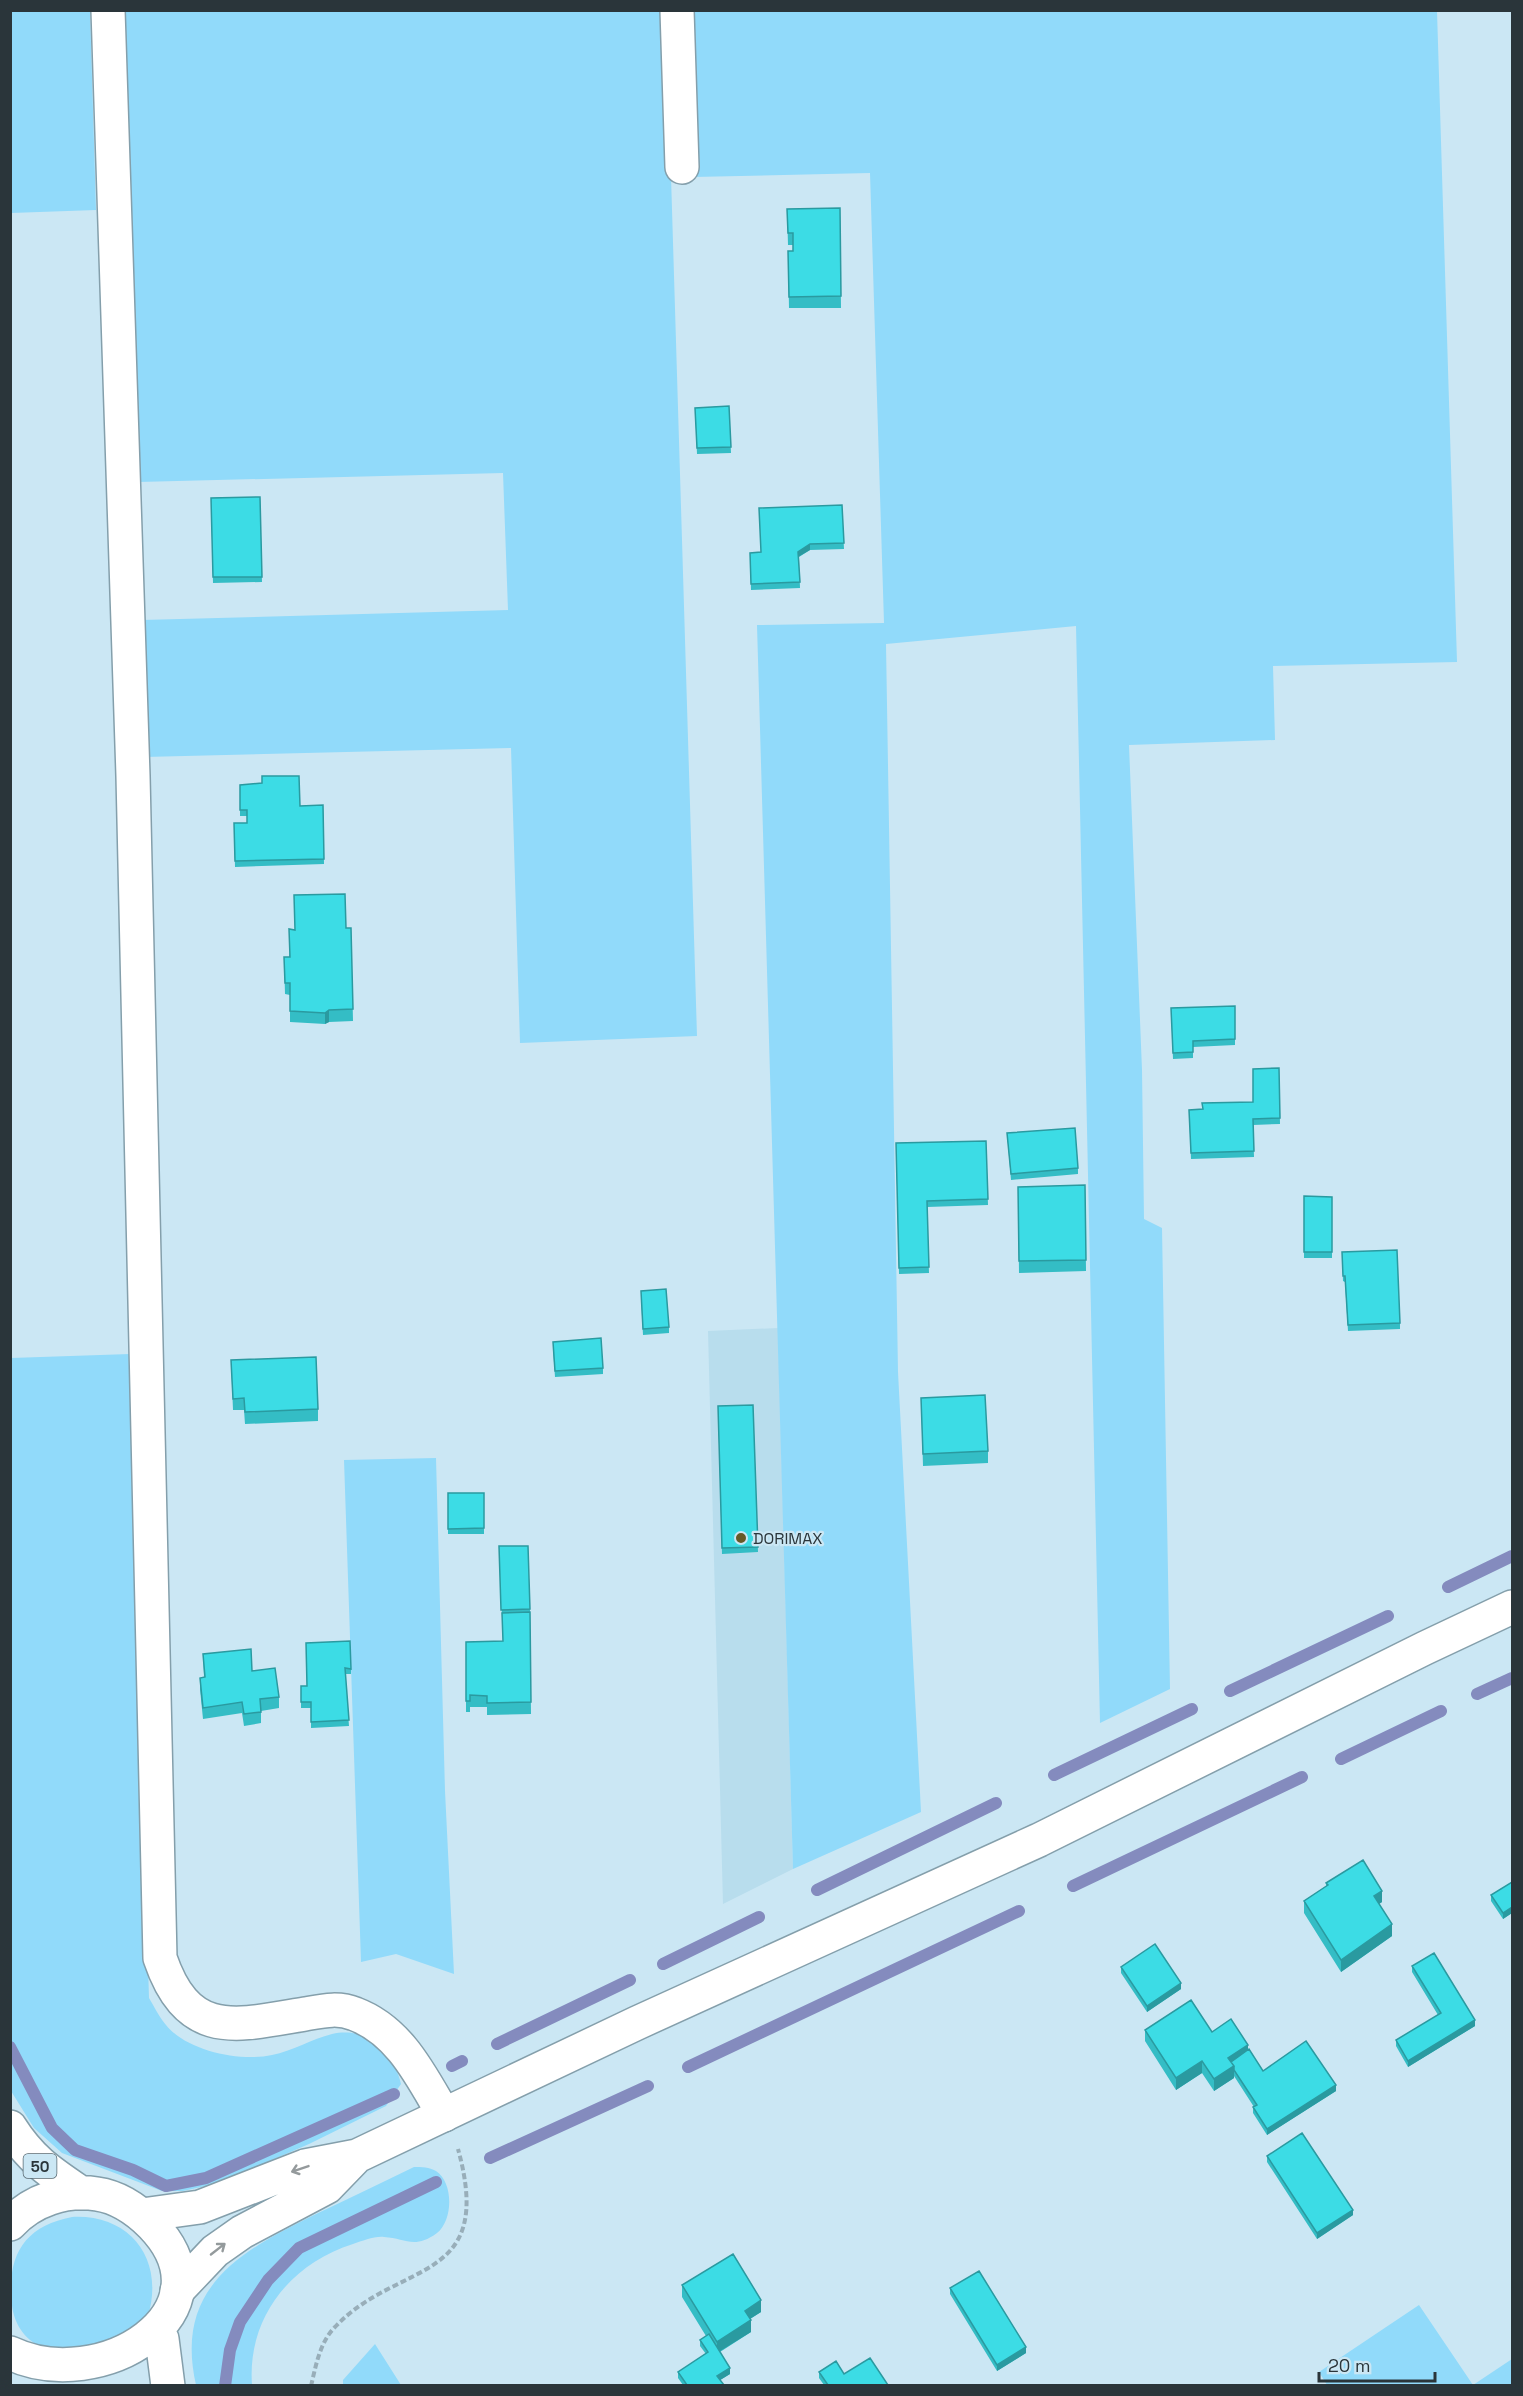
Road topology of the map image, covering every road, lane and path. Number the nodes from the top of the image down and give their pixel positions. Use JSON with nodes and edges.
{"nodes":[{"id":1,"x":108,"y":10,"type":"edge"},
{"id":2,"x":677,"y":10,"type":"edge"},
{"id":3,"x":682,"y":166,"type":"dead end"},
{"id":4,"x":1512,"y":1607,"type":"edge"},
{"id":5,"x":444,"y":2115,"type":"junction"},
{"id":6,"x":10,"y":2127,"type":"edge"},
{"id":7,"x":357,"y":2156,"type":"junction"},
{"id":8,"x":81,"y":2193,"type":"junction"},
{"id":9,"x":142,"y":2215,"type":"junction"},
{"id":10,"x":10,"y":2224,"type":"edge"},
{"id":11,"x":177,"y":2291,"type":"junction"},
{"id":12,"x":162,"y":2339,"type":"junction"},
{"id":13,"x":13,"y":2358,"type":"edge"},
{"id":14,"x":96,"y":2385,"type":"edge"},
{"id":15,"x":168,"y":2385,"type":"edge"},
{"id":16,"x":311,"y":2385,"type":"edge"}],
"edges":[{"from":1,"to":5,"type":"street"},
{"from":2,"to":3,"type":"street"},
{"from":4,"to":5,"type":"street"},
{"from":5,"to":7,"type":"street"},
{"from":5,"to":16,"type":"path"},
{"from":6,"to":8,"type":"street","number":"50"},
{"from":7,"to":9,"type":"street","one_way":true},
{"from":11,"to":7,"type":"street","one_way":true},
{"from":8,"to":9,"type":"street","number":"50"},
{"from":8,"to":10,"type":"street","number":"50"},
{"from":9,"to":11,"type":"street","number":"50"},
{"from":11,"to":12,"type":"street","number":"50"},
{"from":12,"to":14,"type":"street","number":"50"},
{"from":12,"to":15,"type":"street"},
{"from":13,"to":14,"type":"street","number":"50"}]}
